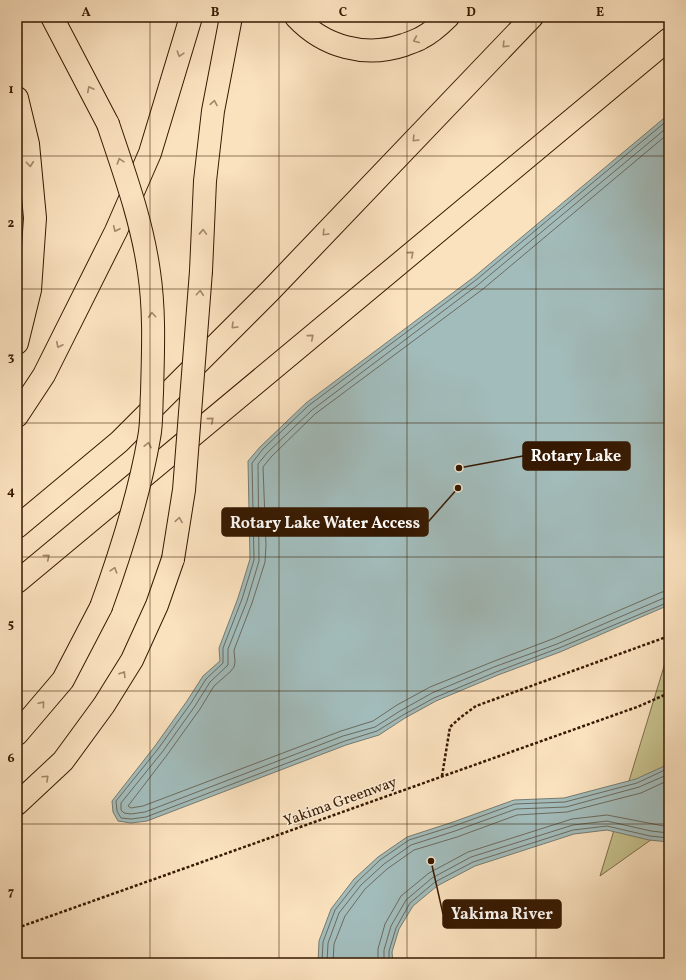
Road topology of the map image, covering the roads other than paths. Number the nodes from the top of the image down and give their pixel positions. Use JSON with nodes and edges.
{"nodes":[{"id":1,"x":52,"y":17,"type":"edge"},
{"id":2,"x":191,"y":17,"type":"edge"},
{"id":3,"x":231,"y":17,"type":"edge"},
{"id":4,"x":296,"y":17,"type":"edge"},
{"id":5,"x":448,"y":17,"type":"edge"},
{"id":6,"x":532,"y":17,"type":"edge"},
{"id":7,"x":669,"y":39,"type":"edge"},
{"id":8,"x":17,"y":98,"type":"edge"},
{"id":9,"x":17,"y":342,"type":"edge"},
{"id":10,"x":17,"y":416,"type":"edge"},
{"id":11,"x":17,"y":527,"type":"edge"},
{"id":12,"x":17,"y":582,"type":"edge"},
{"id":13,"x":17,"y":734,"type":"edge"},
{"id":14,"x":17,"y":804,"type":"edge"}],
"edges":[{"from":13,"to":1,"type":"highway","one_way":true,"bridge":true},
{"from":2,"to":10,"type":"highway","one_way":true},
{"from":14,"to":3,"type":"highway","one_way":true,"bridge":true},
{"from":5,"to":4,"type":"highway","one_way":true},
{"from":6,"to":11,"type":"highway","one_way":true},
{"from":12,"to":7,"type":"highway","one_way":true},
{"from":8,"to":9,"type":"highway","one_way":true}]}
